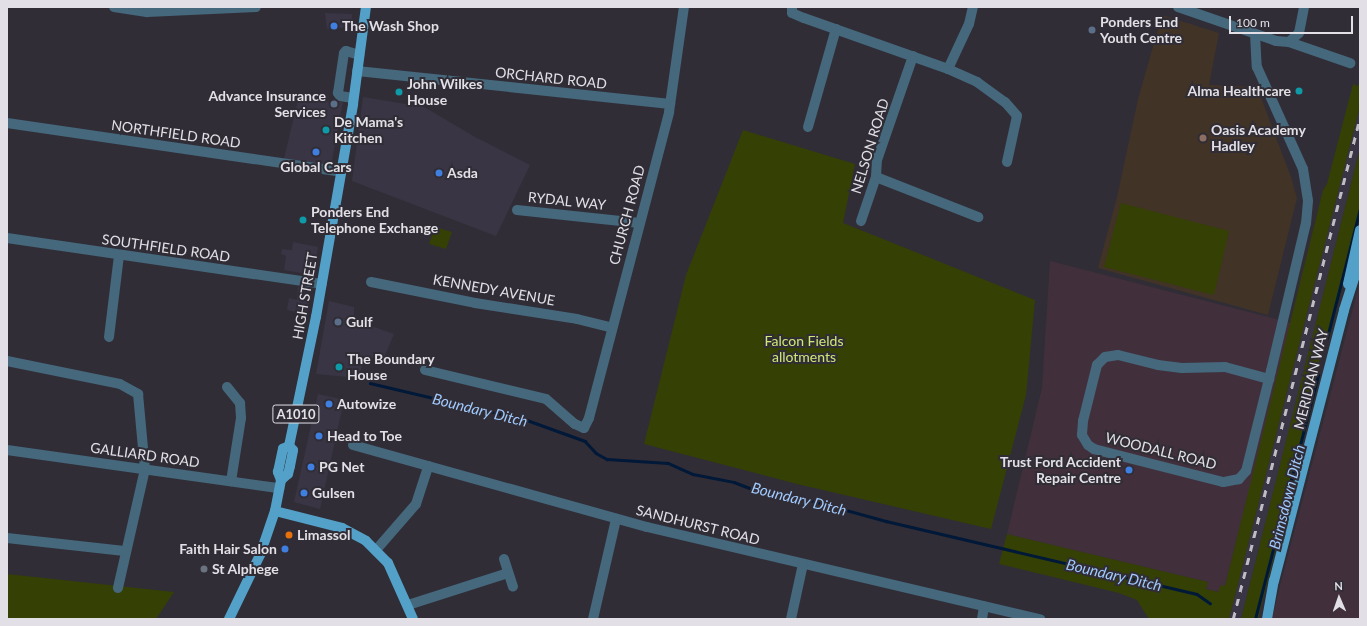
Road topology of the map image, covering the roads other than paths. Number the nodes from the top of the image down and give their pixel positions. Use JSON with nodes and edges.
{"nodes":[{"id":1,"x":114,"y":7,"type":"edge"},
{"id":2,"x":256,"y":7,"type":"edge"},
{"id":3,"x":366,"y":7,"type":"edge"},
{"id":4,"x":684,"y":7,"type":"edge"},
{"id":5,"x":792,"y":7,"type":"edge"},
{"id":6,"x":973,"y":7,"type":"edge"},
{"id":7,"x":1178,"y":7,"type":"edge"},
{"id":8,"x":1304,"y":7,"type":"edge"},
{"id":9,"x":836,"y":29,"type":"junction"},
{"id":10,"x":1255,"y":34,"type":"junction"},
{"id":11,"x":1289,"y":42,"type":"junction"},
{"id":12,"x":359,"y":54,"type":"junction"},
{"id":13,"x":913,"y":56,"type":"junction"},
{"id":14,"x":1350,"y":62,"type":"dead end"},
{"id":15,"x":948,"y":69,"type":"junction"},
{"id":16,"x":357,"y":71,"type":"junction"},
{"id":17,"x":353,"y":98,"type":"junction"},
{"id":18,"x":670,"y":104,"type":"junction"},
{"id":19,"x":7,"y":123,"type":"edge"},
{"id":20,"x":808,"y":127,"type":"dead end"},
{"id":21,"x":1007,"y":162,"type":"dead end"},
{"id":22,"x":341,"y":172,"type":"junction"},
{"id":23,"x":876,"y":177,"type":"junction"},
{"id":24,"x":517,"y":210,"type":"dead end"},
{"id":25,"x":978,"y":217,"type":"dead end"},
{"id":26,"x":861,"y":221,"type":"dead end"},
{"id":27,"x":639,"y":223,"type":"junction"},
{"id":28,"x":1360,"y":230,"type":"edge"},
{"id":29,"x":7,"y":238,"type":"edge"},
{"id":30,"x":119,"y":256,"type":"junction"},
{"id":31,"x":1360,"y":260,"type":"edge"},
{"id":32,"x":371,"y":282,"type":"dead end"},
{"id":33,"x":322,"y":284,"type":"junction"},
{"id":34,"x":1344,"y":310,"type":"junction"},
{"id":35,"x":612,"y":328,"type":"junction"},
{"id":36,"x":109,"y":337,"type":"dead end"},
{"id":37,"x":7,"y":361,"type":"edge"},
{"id":38,"x":424,"y":370,"type":"dead end"},
{"id":39,"x":1269,"y":379,"type":"junction"},
{"id":40,"x":227,"y":387,"type":"dead end"},
{"id":41,"x":353,"y":446,"type":"dead end"},
{"id":42,"x":7,"y":450,"type":"edge"},
{"id":43,"x":428,"y":466,"type":"junction"},
{"id":44,"x":145,"y":469,"type":"junction"},
{"id":45,"x":231,"y":480,"type":"junction"},
{"id":46,"x":280,"y":484,"type":"junction"},
{"id":47,"x":274,"y":510,"type":"junction"},
{"id":48,"x":616,"y":519,"type":"junction"},
{"id":49,"x":7,"y":538,"type":"edge"},
{"id":50,"x":376,"y":550,"type":"junction"},
{"id":51,"x":124,"y":551,"type":"junction"},
{"id":52,"x":504,"y":559,"type":"dead end"},
{"id":53,"x":803,"y":564,"type":"junction"},
{"id":54,"x":508,"y":573,"type":"junction"},
{"id":55,"x":513,"y":587,"type":"dead end"},
{"id":56,"x":118,"y":588,"type":"dead end"},
{"id":57,"x":408,"y":605,"type":"junction"},
{"id":58,"x":984,"y":606,"type":"junction"},
{"id":59,"x":229,"y":619,"type":"edge"},
{"id":60,"x":413,"y":619,"type":"edge"},
{"id":61,"x":593,"y":619,"type":"edge"},
{"id":62,"x":791,"y":619,"type":"edge"},
{"id":63,"x":982,"y":619,"type":"edge"},
{"id":64,"x":1040,"y":619,"type":"edge"},
{"id":65,"x":1267,"y":619,"type":"edge"}],
"edges":[{"from":1,"to":2,"type":"street"},
{"from":3,"to":12,"type":"main road","name":"HIGH STREET","number":"A1010"},
{"from":4,"to":18,"type":"street","name":"CHURCH ROAD"},
{"from":5,"to":9,"type":"street"},
{"from":6,"to":15,"type":"street"},
{"from":7,"to":10,"type":"street"},
{"from":8,"to":11,"type":"street"},
{"from":9,"to":13,"type":"street"},
{"from":9,"to":20,"type":"street"},
{"from":10,"to":11,"type":"street"},
{"from":10,"to":39,"type":"street","name":"WOODALL ROAD"},
{"from":11,"to":14,"type":"street"},
{"from":12,"to":16,"type":"main road","name":"HIGH STREET","number":"A1010"},
{"from":12,"to":17,"type":"street"},
{"from":13,"to":15,"type":"street"},
{"from":13,"to":23,"type":"street","name":"NELSON ROAD"},
{"from":15,"to":21,"type":"street"},
{"from":16,"to":17,"type":"main road","name":"HIGH STREET","number":"A1010"},
{"from":16,"to":18,"type":"street","name":"ORCHARD ROAD"},
{"from":17,"to":22,"type":"main road","name":"HIGH STREET","number":"A1010"},
{"from":18,"to":27,"type":"street","name":"CHURCH ROAD"},
{"from":19,"to":22,"type":"street","name":"NORTHFIELD ROAD"},
{"from":22,"to":33,"type":"main road","name":"HIGH STREET","number":"A1010"},
{"from":23,"to":25,"type":"street"},
{"from":23,"to":26,"type":"street","name":"NELSON ROAD"},
{"from":24,"to":27,"type":"street","name":"RYDAL WAY"},
{"from":27,"to":35,"type":"street","name":"CHURCH ROAD"},
{"from":28,"to":34,"type":"main road","name":"MERIDIAN WAY"},
{"from":29,"to":30,"type":"street","name":"SOUTHFIELD ROAD"},
{"from":30,"to":33,"type":"street","name":"SOUTHFIELD ROAD"},
{"from":30,"to":36,"type":"street"},
{"from":31,"to":34,"type":"main road","name":"MERIDIAN WAY"},
{"from":32,"to":35,"type":"street","name":"KENNEDY AVENUE"},
{"from":33,"to":46,"type":"main road","name":"HIGH STREET","number":"A1010"},
{"from":34,"to":65,"type":"main road","name":"MERIDIAN WAY"},
{"from":35,"to":38,"type":"street","name":"CHURCH ROAD"},
{"from":37,"to":44,"type":"street"},
{"from":39,"to":39,"type":"street","name":"WOODALL ROAD"},
{"from":40,"to":45,"type":"street"},
{"from":41,"to":43,"type":"street","name":"SANDHURST ROAD"},
{"from":42,"to":44,"type":"street","name":"GALLIARD ROAD"},
{"from":43,"to":48,"type":"street","name":"SANDHURST ROAD"},
{"from":43,"to":50,"type":"street"},
{"from":44,"to":45,"type":"street","name":"GALLIARD ROAD"},
{"from":44,"to":51,"type":"street"},
{"from":45,"to":46,"type":"street","name":"GALLIARD ROAD"},
{"from":46,"to":47,"type":"main road","number":"A1010"},
{"from":47,"to":50,"type":"main road"},
{"from":47,"to":59,"type":"main road","number":"A1010"},
{"from":48,"to":53,"type":"street","name":"SANDHURST ROAD"},
{"from":48,"to":61,"type":"street"},
{"from":49,"to":51,"type":"street"},
{"from":50,"to":57,"type":"main road"},
{"from":51,"to":56,"type":"street"},
{"from":52,"to":54,"type":"street"},
{"from":53,"to":58,"type":"street","name":"SANDHURST ROAD"},
{"from":53,"to":62,"type":"street"},
{"from":54,"to":55,"type":"street"},
{"from":54,"to":57,"type":"street"},
{"from":57,"to":60,"type":"main road"},
{"from":58,"to":63,"type":"street"},
{"from":58,"to":64,"type":"street","name":"SANDHURST ROAD"}]}
